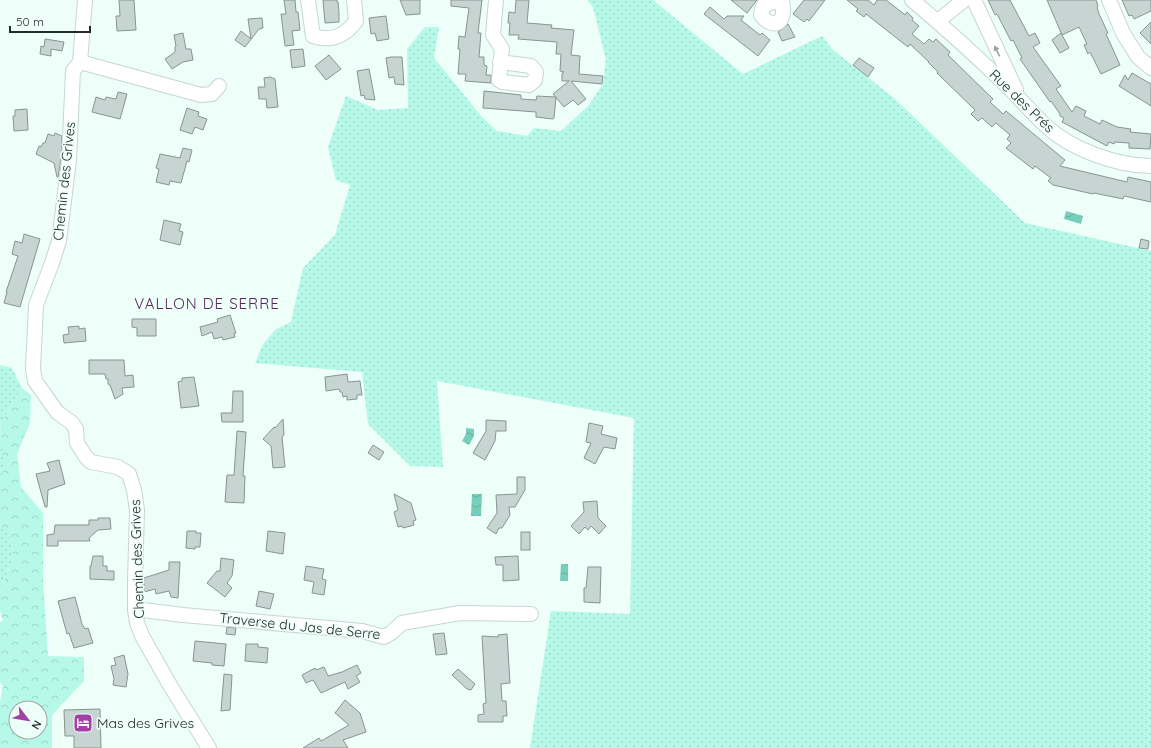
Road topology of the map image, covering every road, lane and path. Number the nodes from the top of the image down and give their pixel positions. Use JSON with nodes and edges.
{"nodes":[{"id":1,"x":85,"y":0,"type":"edge"},
{"id":2,"x":308,"y":0,"type":"edge"},
{"id":3,"x":354,"y":0,"type":"edge"},
{"id":4,"x":496,"y":0,"type":"edge"},
{"id":5,"x":912,"y":0,"type":"edge"},
{"id":6,"x":964,"y":0,"type":"edge"},
{"id":7,"x":974,"y":0,"type":"edge"},
{"id":8,"x":1109,"y":0,"type":"edge"},
{"id":9,"x":938,"y":21,"type":"junction"},
{"id":10,"x":80,"y":62,"type":"junction"},
{"id":11,"x":500,"y":62,"type":"dead end"},
{"id":12,"x":1151,"y":68,"type":"edge"},
{"id":13,"x":219,"y":86,"type":"dead end"},
{"id":14,"x":1021,"y":99,"type":"junction"},
{"id":15,"x":1151,"y":166,"type":"edge"},
{"id":16,"x":135,"y":609,"type":"junction"},
{"id":17,"x":531,"y":614,"type":"dead end"},
{"id":18,"x":209,"y":748,"type":"edge"}],
"edges":[{"from":1,"to":10,"type":"street","name":"Chemin des Grives"},
{"from":2,"to":3,"type":"street"},
{"from":4,"to":11,"type":"street"},
{"from":5,"to":9,"type":"street","name":"Rue des Prés"},
{"from":6,"to":9,"type":"street"},
{"from":14,"to":7,"type":"street","one_way":true},
{"from":8,"to":12,"type":"street"},
{"from":9,"to":14,"type":"street","name":"Rue des Prés"},
{"from":10,"to":13,"type":"street"},
{"from":10,"to":16,"type":"street","name":"Chemin des Grives"},
{"from":14,"to":15,"type":"street","name":"Rue des Prés"},
{"from":16,"to":17,"type":"street","name":"Traverse du Jas de Serre"},
{"from":16,"to":18,"type":"street","name":"Chemin des Grives"}]}
